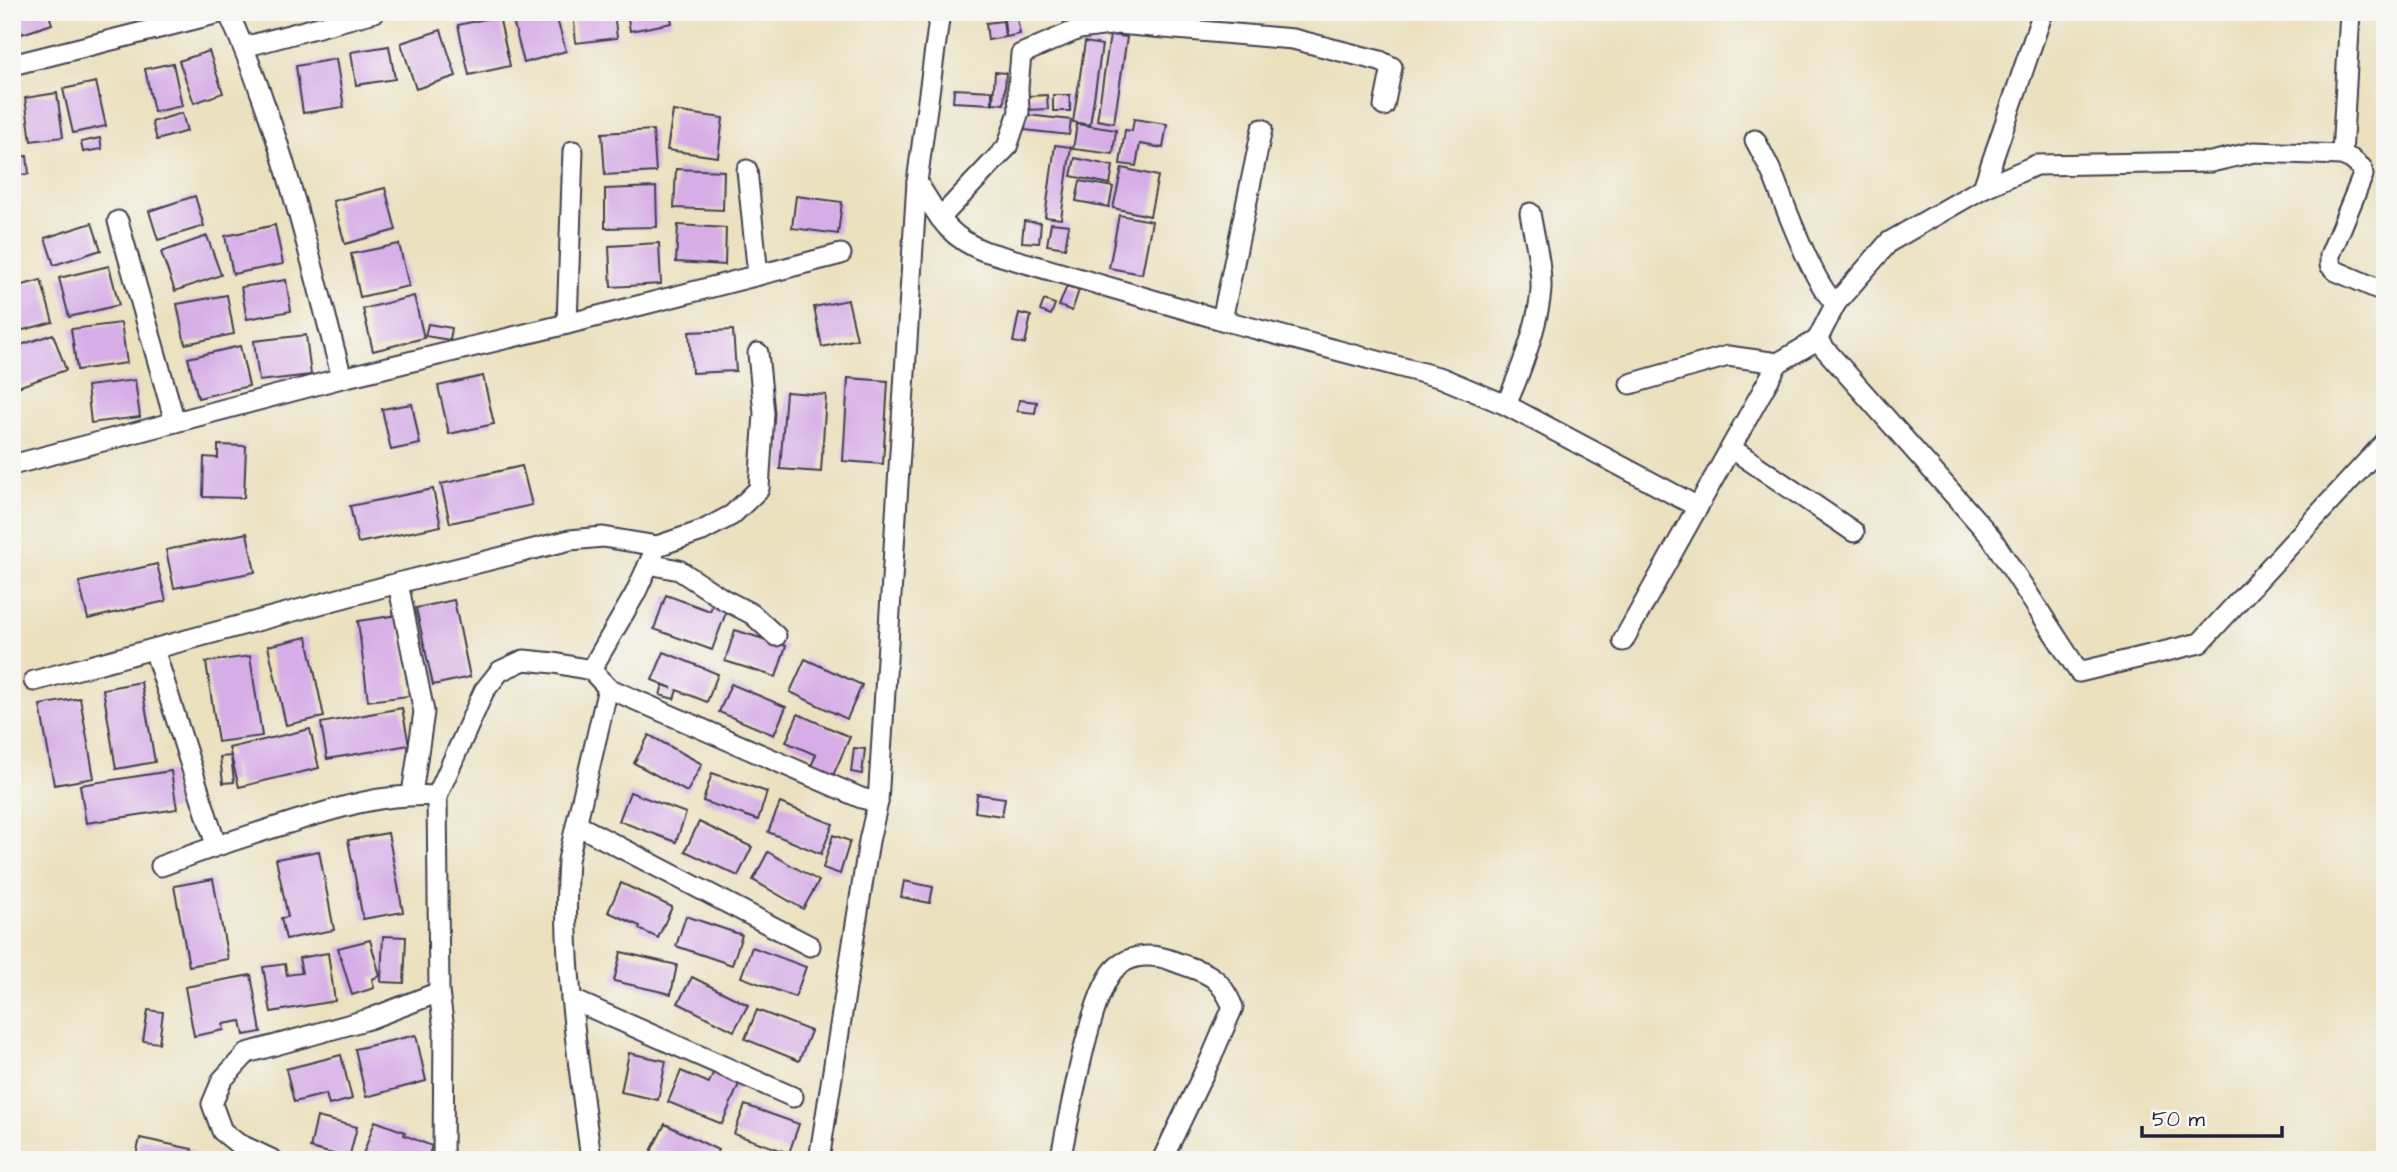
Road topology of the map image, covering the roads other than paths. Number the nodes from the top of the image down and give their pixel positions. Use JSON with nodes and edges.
{"nodes":[{"id":1,"x":225,"y":12,"type":"edge"},
{"id":2,"x":375,"y":12,"type":"edge"},
{"id":3,"x":940,"y":12,"type":"edge"},
{"id":4,"x":2043,"y":12,"type":"edge"},
{"id":5,"x":2350,"y":12,"type":"edge"},
{"id":6,"x":244,"y":47,"type":"junction"},
{"id":7,"x":12,"y":65,"type":"edge"},
{"id":8,"x":1384,"y":106,"type":"dead end"},
{"id":9,"x":1262,"y":129,"type":"dead end"},
{"id":10,"x":1755,"y":141,"type":"dead end"},
{"id":11,"x":573,"y":151,"type":"dead end"},
{"id":12,"x":2342,"y":155,"type":"junction"},
{"id":13,"x":747,"y":170,"type":"dead end"},
{"id":14,"x":917,"y":182,"type":"junction"},
{"id":15,"x":1983,"y":188,"type":"junction"},
{"id":16,"x":1530,"y":213,"type":"dead end"},
{"id":17,"x":940,"y":218,"type":"junction"},
{"id":18,"x":118,"y":221,"type":"dead end"},
{"id":19,"x":841,"y":254,"type":"dead end"},
{"id":20,"x":758,"y":275,"type":"junction"},
{"id":21,"x":2385,"y":292,"type":"edge"},
{"id":22,"x":1836,"y":303,"type":"junction"},
{"id":23,"x":1222,"y":320,"type":"junction"},
{"id":24,"x":567,"y":324,"type":"junction"},
{"id":25,"x":1817,"y":340,"type":"junction"},
{"id":26,"x":758,"y":353,"type":"dead end"},
{"id":27,"x":1778,"y":363,"type":"junction"},
{"id":28,"x":342,"y":377,"type":"junction"},
{"id":29,"x":1630,"y":384,"type":"dead end"},
{"id":30,"x":1506,"y":405,"type":"junction"},
{"id":31,"x":175,"y":422,"type":"junction"},
{"id":32,"x":2385,"y":442,"type":"edge"},
{"id":33,"x":1731,"y":448,"type":"junction"},
{"id":34,"x":12,"y":465,"type":"edge"},
{"id":35,"x":1698,"y":507,"type":"junction"},
{"id":36,"x":1854,"y":532,"type":"dead end"},
{"id":37,"x":657,"y":546,"type":"junction"},
{"id":38,"x":649,"y":564,"type":"junction"},
{"id":39,"x":398,"y":583,"type":"junction"},
{"id":40,"x":776,"y":636,"type":"dead end"},
{"id":41,"x":1623,"y":640,"type":"dead end"},
{"id":42,"x":154,"y":649,"type":"junction"},
{"id":43,"x":591,"y":670,"type":"junction"},
{"id":44,"x":34,"y":681,"type":"dead end"},
{"id":45,"x":608,"y":688,"type":"junction"},
{"id":46,"x":412,"y":794,"type":"junction"},
{"id":47,"x":437,"y":796,"type":"junction"},
{"id":48,"x":877,"y":802,"type":"junction"},
{"id":49,"x":577,"y":825,"type":"junction"},
{"id":50,"x":216,"y":845,"type":"junction"},
{"id":51,"x":161,"y":866,"type":"dead end"},
{"id":52,"x":810,"y":946,"type":"dead end"},
{"id":53,"x":439,"y":992,"type":"junction"},
{"id":54,"x":571,"y":999,"type":"junction"},
{"id":55,"x":793,"y":1097,"type":"dead end"},
{"id":56,"x":273,"y":1160,"type":"edge"},
{"id":57,"x":443,"y":1160,"type":"edge"},
{"id":58,"x":590,"y":1160,"type":"edge"},
{"id":59,"x":819,"y":1160,"type":"edge"},
{"id":60,"x":1060,"y":1160,"type":"edge"},
{"id":61,"x":1162,"y":1160,"type":"edge"}],
"edges":[{"from":1,"to":6,"type":"street"},
{"from":1,"to":7,"type":"street"},
{"from":2,"to":6,"type":"street"},
{"from":3,"to":14,"type":"street"},
{"from":4,"to":15,"type":"street"},
{"from":5,"to":12,"type":"street"},
{"from":6,"to":28,"type":"street"},
{"from":8,"to":17,"type":"street"},
{"from":9,"to":23,"type":"street"},
{"from":10,"to":22,"type":"street"},
{"from":11,"to":24,"type":"street"},
{"from":12,"to":15,"type":"street"},
{"from":12,"to":21,"type":"street"},
{"from":13,"to":20,"type":"street"},
{"from":14,"to":17,"type":"street"},
{"from":14,"to":48,"type":"street"},
{"from":15,"to":22,"type":"street"},
{"from":16,"to":30,"type":"street"},
{"from":17,"to":23,"type":"street"},
{"from":18,"to":31,"type":"street"},
{"from":19,"to":20,"type":"street"},
{"from":20,"to":24,"type":"street"},
{"from":22,"to":25,"type":"street"},
{"from":23,"to":30,"type":"street"},
{"from":24,"to":28,"type":"street"},
{"from":25,"to":27,"type":"street"},
{"from":25,"to":32,"type":"street"},
{"from":26,"to":37,"type":"street"},
{"from":27,"to":29,"type":"street"},
{"from":27,"to":33,"type":"street"},
{"from":28,"to":31,"type":"street"},
{"from":30,"to":35,"type":"street"},
{"from":31,"to":34,"type":"street"},
{"from":33,"to":35,"type":"street"},
{"from":33,"to":36,"type":"street"},
{"from":35,"to":41,"type":"street"},
{"from":37,"to":38,"type":"street"},
{"from":37,"to":39,"type":"street"},
{"from":38,"to":40,"type":"street"},
{"from":38,"to":43,"type":"street"},
{"from":39,"to":42,"type":"street"},
{"from":39,"to":46,"type":"street"},
{"from":42,"to":44,"type":"street"},
{"from":42,"to":50,"type":"street"},
{"from":43,"to":45,"type":"street"},
{"from":43,"to":47,"type":"street"},
{"from":45,"to":48,"type":"street"},
{"from":45,"to":49,"type":"street"},
{"from":46,"to":47,"type":"street"},
{"from":46,"to":50,"type":"street"},
{"from":47,"to":53,"type":"street"},
{"from":48,"to":59,"type":"street"},
{"from":49,"to":52,"type":"street"},
{"from":49,"to":54,"type":"street"},
{"from":50,"to":51,"type":"street"},
{"from":53,"to":56,"type":"street"},
{"from":53,"to":57,"type":"street"},
{"from":54,"to":55,"type":"street"},
{"from":54,"to":58,"type":"street"},
{"from":60,"to":61,"type":"street"}]}
